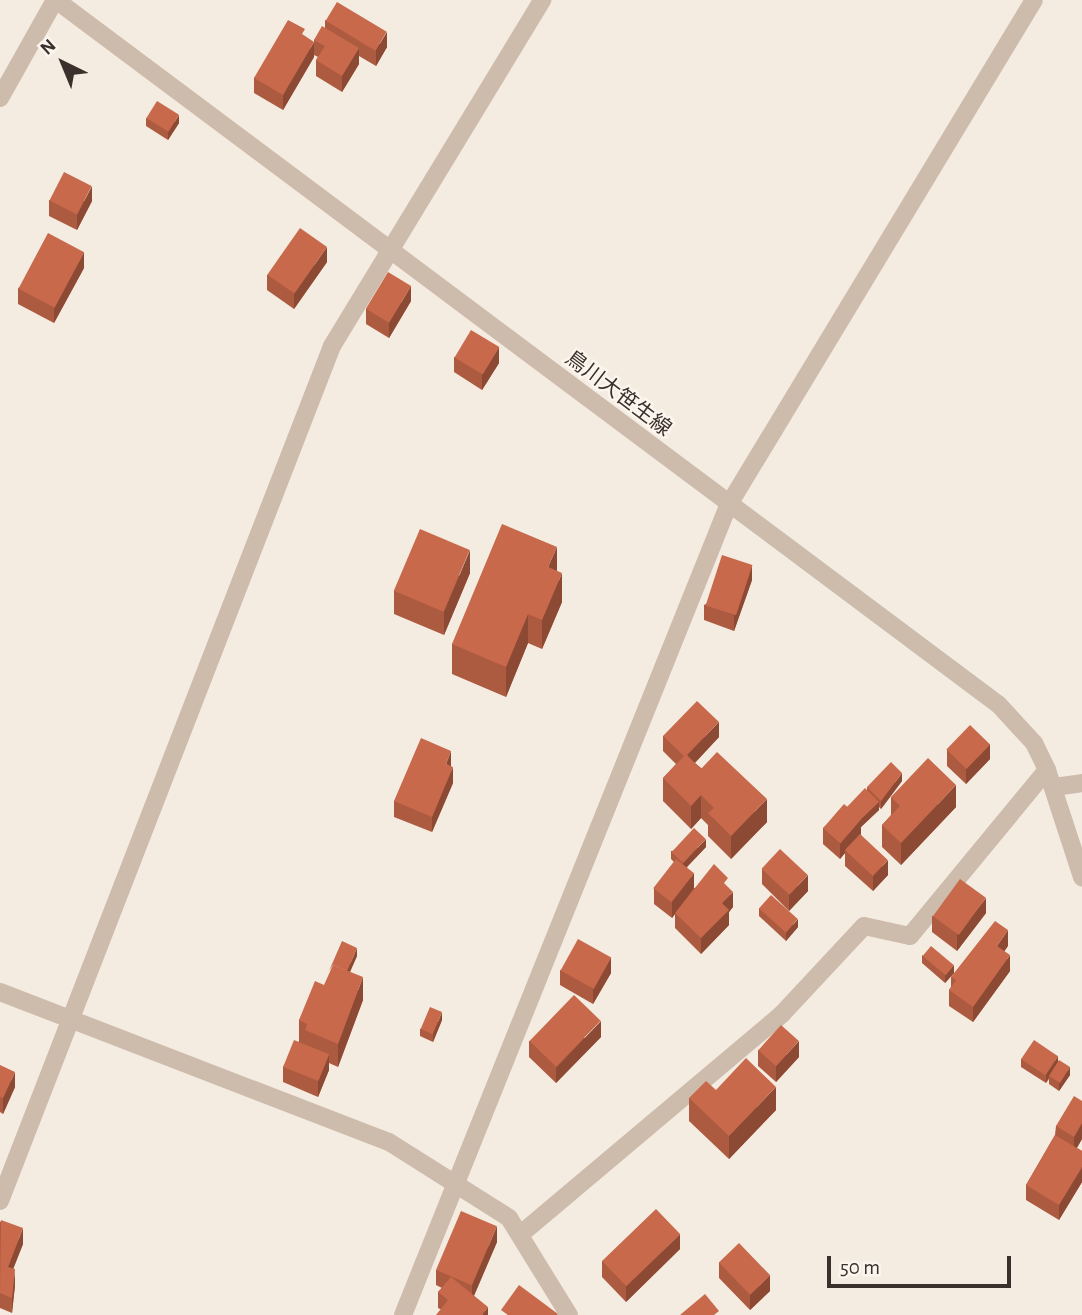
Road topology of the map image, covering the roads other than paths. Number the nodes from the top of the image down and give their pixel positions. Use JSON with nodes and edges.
{"nodes":[{"id":1,"x":56,"y":0,"type":"edge"},
{"id":2,"x":542,"y":0,"type":"edge"},
{"id":3,"x":1034,"y":0,"type":"edge"},
{"id":4,"x":0,"y":98,"type":"edge"},
{"id":5,"x":394,"y":251,"type":"junction"},
{"id":6,"x":728,"y":506,"type":"junction"},
{"id":7,"x":1047,"y":770,"type":"junction"},
{"id":8,"x":1082,"y":783,"type":"edge"},
{"id":9,"x":1054,"y":787,"type":"junction"},
{"id":10,"x":1082,"y":877,"type":"edge"},
{"id":11,"x":0,"y":992,"type":"edge"},
{"id":12,"x":73,"y":1021,"type":"junction"},
{"id":13,"x":453,"y":1183,"type":"junction"},
{"id":14,"x":0,"y":1201,"type":"edge"},
{"id":15,"x":522,"y":1233,"type":"junction"},
{"id":16,"x":402,"y":1315,"type":"edge"},
{"id":17,"x":569,"y":1315,"type":"edge"}],
"edges":[{"from":1,"to":4,"type":"street"},
{"from":1,"to":5,"type":"street","name":"鳥川大笹生線"},
{"from":2,"to":5,"type":"street"},
{"from":3,"to":6,"type":"street"},
{"from":5,"to":6,"type":"street","name":"鳥川大笹生線"},
{"from":5,"to":12,"type":"street"},
{"from":6,"to":7,"type":"street","name":"鳥川大笹生線"},
{"from":6,"to":13,"type":"street"},
{"from":7,"to":9,"type":"street","name":"鳥川大笹生線"},
{"from":7,"to":15,"type":"street"},
{"from":8,"to":9,"type":"street"},
{"from":9,"to":10,"type":"street","name":"鳥川大笹生線"},
{"from":11,"to":12,"type":"street"},
{"from":12,"to":13,"type":"street"},
{"from":12,"to":14,"type":"street"},
{"from":13,"to":15,"type":"street"},
{"from":13,"to":16,"type":"street"},
{"from":15,"to":17,"type":"street"}]}
